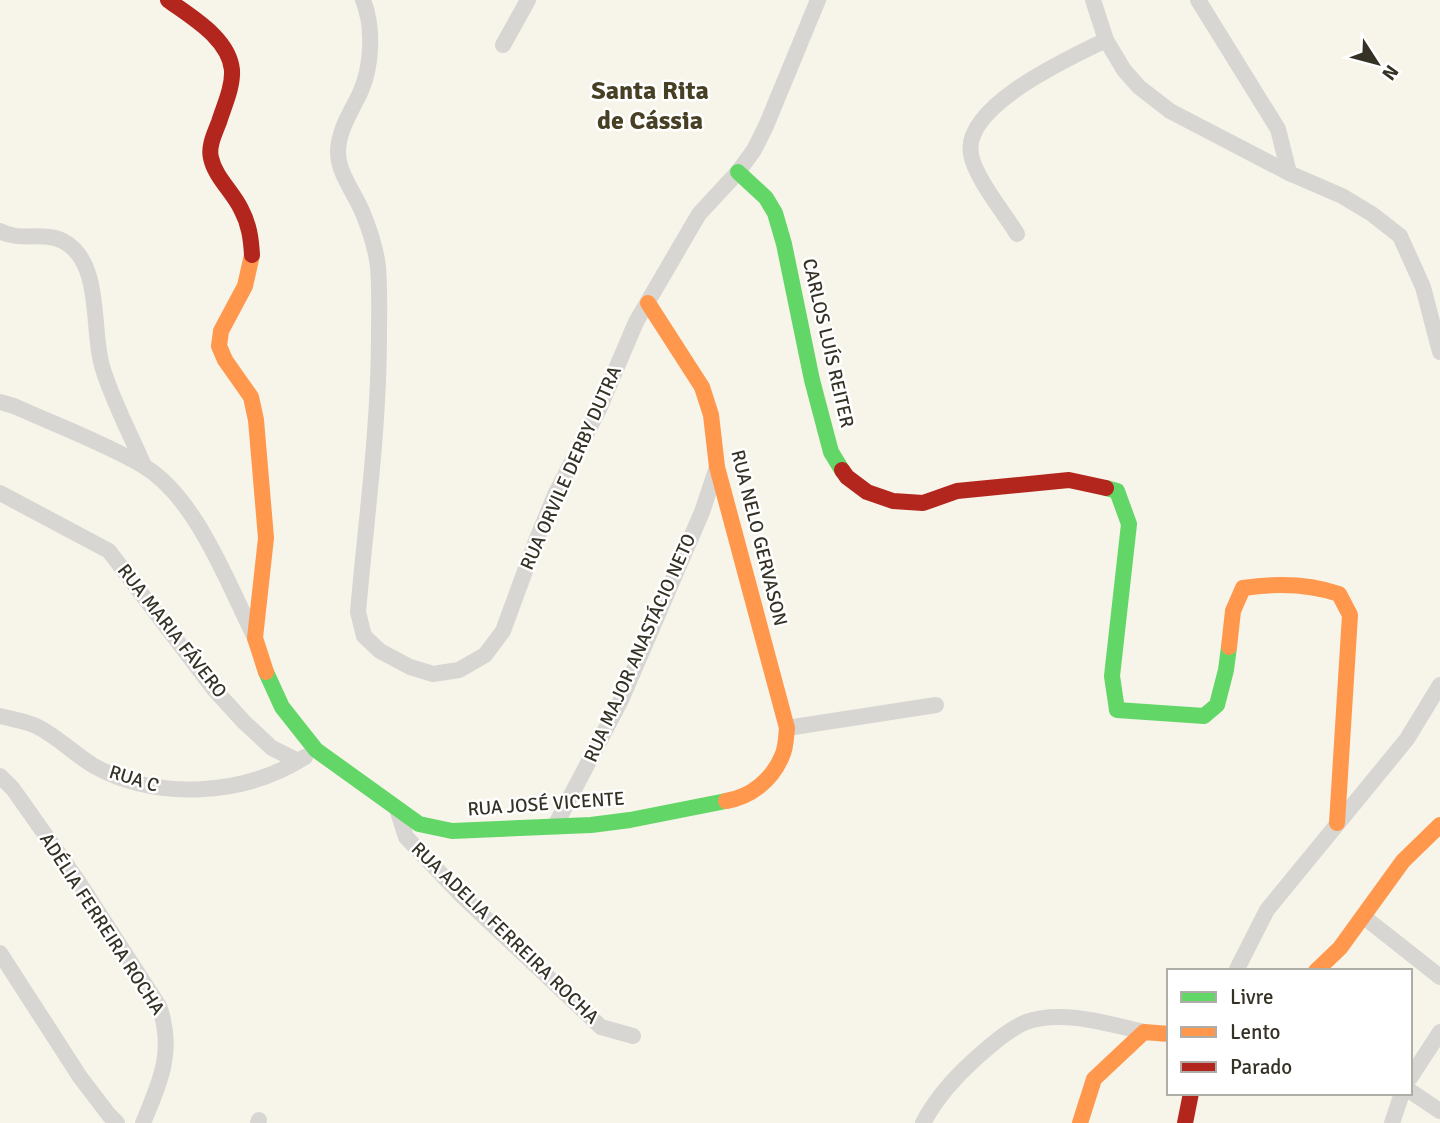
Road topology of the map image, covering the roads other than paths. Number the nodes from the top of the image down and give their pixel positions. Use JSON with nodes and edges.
{"nodes":[{"id":1,"x":168,"y":0,"type":"edge"},
{"id":2,"x":363,"y":0,"type":"edge"},
{"id":3,"x":528,"y":0,"type":"edge"},
{"id":4,"x":818,"y":0,"type":"edge"},
{"id":5,"x":1093,"y":0,"type":"edge"},
{"id":6,"x":1198,"y":0,"type":"edge"},
{"id":7,"x":1106,"y":40,"type":"junction"},
{"id":8,"x":503,"y":45,"type":"dead end"},
{"id":9,"x":738,"y":172,"type":"junction"},
{"id":10,"x":1289,"y":173,"type":"junction"},
{"id":11,"x":0,"y":231,"type":"edge"},
{"id":12,"x":1017,"y":234,"type":"dead end"},
{"id":13,"x":648,"y":303,"type":"junction"},
{"id":14,"x":1440,"y":352,"type":"edge"},
{"id":15,"x":0,"y":402,"type":"edge"},
{"id":16,"x":144,"y":466,"type":"junction"},
{"id":17,"x":716,"y":467,"type":"junction"},
{"id":18,"x":0,"y":493,"type":"edge"},
{"id":19,"x":255,"y":638,"type":"junction"},
{"id":20,"x":1440,"y":685,"type":"edge"},
{"id":21,"x":936,"y":705,"type":"dead end"},
{"id":22,"x":0,"y":716,"type":"edge"},
{"id":23,"x":787,"y":728,"type":"junction"},
{"id":24,"x":316,"y":750,"type":"junction"},
{"id":25,"x":783,"y":755,"type":"joint"},
{"id":26,"x":298,"y":761,"type":"junction"},
{"id":27,"x":0,"y":776,"type":"edge"},
{"id":28,"x":397,"y":809,"type":"junction"},
{"id":29,"x":1337,"y":823,"type":"junction"},
{"id":30,"x":1440,"y":825,"type":"edge"},
{"id":31,"x":555,"y":826,"type":"junction"},
{"id":32,"x":1364,"y":917,"type":"junction"},
{"id":33,"x":0,"y":953,"type":"edge"},
{"id":34,"x":1237,"y":969,"type":"edge"},
{"id":35,"x":1318,"y":969,"type":"edge"},
{"id":36,"x":1440,"y":977,"type":"edge"},
{"id":37,"x":1144,"y":1032,"type":"junction"},
{"id":38,"x":1440,"y":1032,"type":"edge"},
{"id":39,"x":1167,"y":1034,"type":"edge"},
{"id":40,"x":633,"y":1036,"type":"dead end"},
{"id":41,"x":1412,"y":1075,"type":"edge"},
{"id":42,"x":1412,"y":1092,"type":"edge"},
{"id":43,"x":1191,"y":1095,"type":"edge"},
{"id":44,"x":1401,"y":1095,"type":"edge"},
{"id":45,"x":1440,"y":1111,"type":"edge"},
{"id":46,"x":117,"y":1123,"type":"edge"},
{"id":47,"x":144,"y":1123,"type":"edge"},
{"id":48,"x":923,"y":1123,"type":"edge"},
{"id":49,"x":1080,"y":1123,"type":"edge"},
{"id":50,"x":1185,"y":1123,"type":"edge"},
{"id":51,"x":1392,"y":1123,"type":"edge"}],
"edges":[{"from":1,"to":19,"type":"street"},
{"from":2,"to":13,"type":"street","name":"RUA ORVILE DERBY DUTRA"},
{"from":3,"to":8,"type":"street"},
{"from":4,"to":9,"type":"street","name":"RUA ORVILE DERBY DUTRA"},
{"from":5,"to":7,"type":"street"},
{"from":6,"to":10,"type":"street"},
{"from":7,"to":10,"type":"street"},
{"from":7,"to":12,"type":"street"},
{"from":9,"to":13,"type":"street","name":"RUA ORVILE DERBY DUTRA"},
{"from":9,"to":29,"type":"street","name":"CARLOS LUÍS REITER"},
{"from":10,"to":14,"type":"street"},
{"from":11,"to":16,"type":"street"},
{"from":13,"to":17,"type":"street","name":"RUA NELO GERVASON"},
{"from":15,"to":16,"type":"street"},
{"from":16,"to":19,"type":"street"},
{"from":17,"to":23,"type":"street","name":"RUA NELO GERVASON"},
{"from":17,"to":31,"type":"street","name":"RUA MAJOR ANASTÁCIO NETO"},
{"from":18,"to":26,"type":"street","name":"RUA MARIA FÁVERO"},
{"from":19,"to":24,"type":"street","name":"RUA JOSÉ VICENTE"},
{"from":20,"to":29,"type":"street"},
{"from":21,"to":23,"type":"street"},
{"from":22,"to":26,"type":"street","name":"RUA C"},
{"from":23,"to":25,"type":"street","name":"RUA NELO GERVASON"},
{"from":24,"to":26,"type":"street","name":"RUA C"},
{"from":24,"to":28,"type":"street","name":"RUA JOSÉ VICENTE"},
{"from":25,"to":31,"type":"street","name":"RUA JOSÉ VICENTE"},
{"from":27,"to":47,"type":"street","name":"ADÉLIA FERREIRA ROCHA"},
{"from":28,"to":31,"type":"street","name":"RUA JOSÉ VICENTE"},
{"from":28,"to":40,"type":"street","name":"RUA ADELIA FERREIRA ROCHA"},
{"from":29,"to":34,"type":"street"},
{"from":30,"to":32,"type":"street"},
{"from":32,"to":35,"type":"street"},
{"from":32,"to":36,"type":"street"},
{"from":33,"to":46,"type":"street"},
{"from":37,"to":39,"type":"street"},
{"from":37,"to":48,"type":"street"},
{"from":37,"to":49,"type":"street"},
{"from":38,"to":41,"type":"street"},
{"from":42,"to":45,"type":"street"},
{"from":43,"to":50,"type":"street"},
{"from":44,"to":51,"type":"street"}]}
